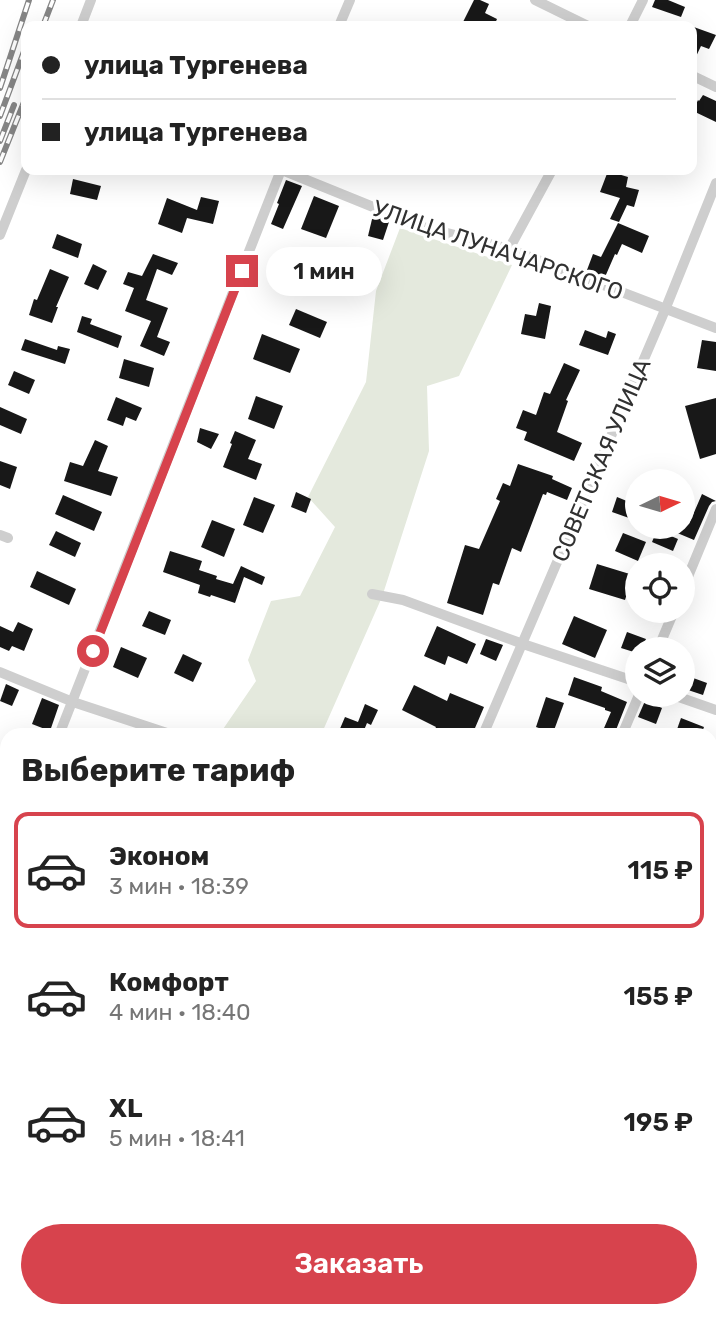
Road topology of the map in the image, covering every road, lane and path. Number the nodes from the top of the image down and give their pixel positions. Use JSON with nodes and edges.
{"nodes":[{"id":1,"x":90,"y":0,"type":"edge"},
{"id":2,"x":349,"y":0,"type":"edge"},
{"id":3,"x":535,"y":0,"type":"edge"},
{"id":4,"x":643,"y":0,"type":"edge"},
{"id":5,"x":83,"y":21,"type":"edge"},
{"id":6,"x":341,"y":21,"type":"edge"},
{"id":7,"x":578,"y":21,"type":"edge"},
{"id":8,"x":632,"y":21,"type":"edge"},
{"id":9,"x":697,"y":78,"type":"edge"},
{"id":10,"x":716,"y":87,"type":"edge"},
{"id":11,"x":24,"y":175,"type":"edge"},
{"id":12,"x":280,"y":175,"type":"edge"},
{"id":13,"x":294,"y":175,"type":"edge"},
{"id":14,"x":549,"y":175,"type":"edge"},
{"id":15,"x":716,"y":183,"type":"edge"},
{"id":16,"x":0,"y":235,"type":"edge"},
{"id":17,"x":509,"y":249,"type":"junction"},
{"id":18,"x":665,"y":310,"type":"junction"},
{"id":19,"x":716,"y":328,"type":"edge"},
{"id":20,"x":716,"y":509,"type":"edge"},
{"id":21,"x":695,"y":560,"type":"edge"},
{"id":22,"x":372,"y":594,"type":"dead end"},
{"id":23,"x":523,"y":645,"type":"junction"},
{"id":24,"x":0,"y":672,"type":"edge"},
{"id":25,"x":625,"y":678,"type":"edge"},
{"id":26,"x":73,"y":702,"type":"junction"},
{"id":27,"x":695,"y":703,"type":"edge"},
{"id":28,"x":634,"y":707,"type":"edge"},
{"id":29,"x":716,"y":710,"type":"edge"},
{"id":30,"x":63,"y":728,"type":"edge"},
{"id":31,"x":152,"y":728,"type":"edge"},
{"id":32,"x":486,"y":728,"type":"edge"},
{"id":33,"x":625,"y":728,"type":"edge"}],
"edges":[{"from":1,"to":5,"type":"street"},
{"from":2,"to":6,"type":"street"},
{"from":3,"to":7,"type":"street"},
{"from":4,"to":8,"type":"street"},
{"from":9,"to":10,"type":"street"},
{"from":11,"to":16,"type":"street"},
{"from":12,"to":26,"type":"street"},
{"from":13,"to":17,"type":"street","name":"УЛИЦА ЛУНАЧАРСКОГО"},
{"from":14,"to":17,"type":"street"},
{"from":15,"to":18,"type":"street","name":"СОВЕТСКАЯ УЛИЦА"},
{"from":17,"to":18,"type":"street","name":"УЛИЦА ЛУНАЧАРСКОГО"},
{"from":18,"to":19,"type":"street","name":"УЛИЦА ЛУНАЧАРСКОГО"},
{"from":18,"to":23,"type":"street","name":"СОВЕТСКАЯ УЛИЦА"},
{"from":20,"to":21,"type":"street"},
{"from":22,"to":23,"type":"street"},
{"from":23,"to":25,"type":"street"},
{"from":23,"to":32,"type":"street","name":"СОВЕТСКАЯ УЛИЦА"},
{"from":24,"to":26,"type":"street"},
{"from":26,"to":30,"type":"street"},
{"from":26,"to":31,"type":"street"},
{"from":27,"to":29,"type":"street"},
{"from":28,"to":33,"type":"street"}]}
